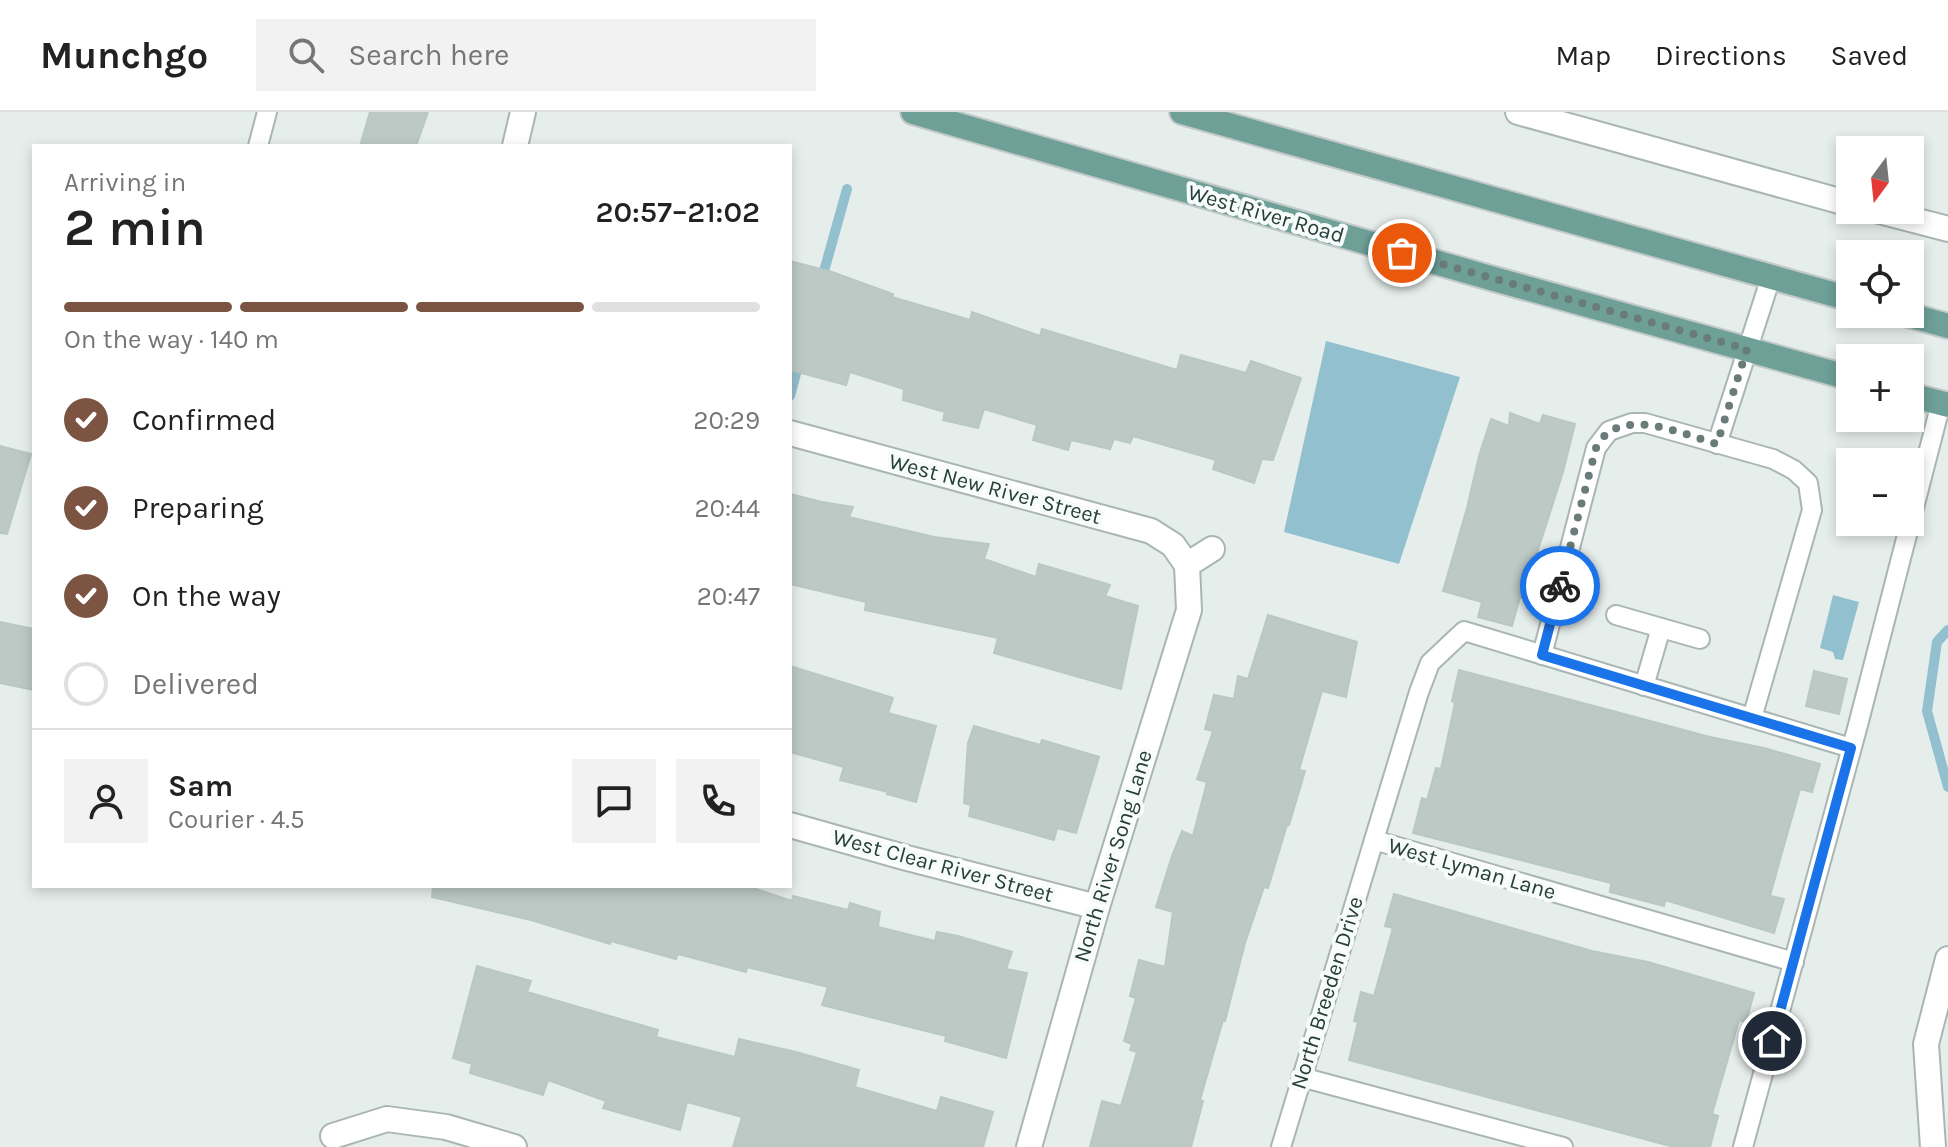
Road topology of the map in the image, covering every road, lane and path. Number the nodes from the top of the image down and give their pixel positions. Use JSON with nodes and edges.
{"nodes":[{"id":1,"x":267,"y":112,"type":"edge"},
{"id":2,"x":523,"y":112,"type":"edge"},
{"id":3,"x":913,"y":112,"type":"edge"},
{"id":4,"x":1182,"y":112,"type":"edge"},
{"id":5,"x":1518,"y":112,"type":"edge"},
{"id":6,"x":259,"y":144,"type":"edge"},
{"id":7,"x":515,"y":144,"type":"edge"},
{"id":8,"x":1836,"y":200,"type":"edge"},
{"id":9,"x":1924,"y":223,"type":"edge"},
{"id":10,"x":1948,"y":229,"type":"edge"},
{"id":11,"x":1771,"y":277,"type":"junction"},
{"id":12,"x":1836,"y":295,"type":"edge"},
{"id":13,"x":1924,"y":319,"type":"edge"},
{"id":14,"x":1948,"y":326,"type":"edge"},
{"id":15,"x":1747,"y":349,"type":"junction"},
{"id":16,"x":1836,"y":374,"type":"edge"},
{"id":17,"x":1924,"y":399,"type":"edge"},
{"id":18,"x":1944,"y":404,"type":"edge"},
{"id":19,"x":792,"y":434,"type":"edge"},
{"id":20,"x":1717,"y":444,"type":"junction"},
{"id":21,"x":1212,"y":549,"type":"dead end"},
{"id":22,"x":1187,"y":565,"type":"junction"},
{"id":23,"x":1616,"y":615,"type":"dead end"},
{"id":24,"x":1661,"y":628,"type":"junction"},
{"id":25,"x":1700,"y":639,"type":"dead end"},
{"id":26,"x":1542,"y":655,"type":"junction"},
{"id":27,"x":1644,"y":686,"type":"junction"},
{"id":28,"x":1752,"y":718,"type":"junction"},
{"id":29,"x":1851,"y":748,"type":"junction"},
{"id":30,"x":792,"y":826,"type":"edge"},
{"id":31,"x":1374,"y":840,"type":"junction"},
{"id":32,"x":1097,"y":907,"type":"junction"},
{"id":33,"x":1948,"y":959,"type":"edge"},
{"id":34,"x":1794,"y":962,"type":"junction"},
{"id":35,"x":1301,"y":1077,"type":"junction"},
{"id":36,"x":333,"y":1136,"type":"dead end"},
{"id":37,"x":514,"y":1147,"type":"edge"},
{"id":38,"x":1029,"y":1147,"type":"edge"},
{"id":39,"x":1281,"y":1147,"type":"edge"},
{"id":40,"x":1563,"y":1147,"type":"edge"},
{"id":41,"x":1743,"y":1147,"type":"edge"},
{"id":42,"x":1933,"y":1147,"type":"edge"}],
"edges":[{"from":1,"to":6,"type":"lane"},
{"from":2,"to":7,"type":"street"},
{"from":3,"to":15,"type":"main road","name":"West River Road"},
{"from":4,"to":11,"type":"main road"},
{"from":5,"to":8,"type":"street"},
{"from":9,"to":10,"type":"street"},
{"from":11,"to":12,"type":"main road"},
{"from":11,"to":15,"type":"lane"},
{"from":13,"to":14,"type":"main road"},
{"from":15,"to":16,"type":"main road","name":"West River Road"},
{"from":15,"to":20,"type":"lane"},
{"from":17,"to":18,"type":"main road"},
{"from":18,"to":29,"type":"lane"},
{"from":19,"to":22,"type":"street","name":"West New River Street"},
{"from":20,"to":26,"type":"lane"},
{"from":20,"to":28,"type":"lane"},
{"from":21,"to":22,"type":"street"},
{"from":22,"to":32,"type":"street","name":"North River Song Lane"},
{"from":23,"to":24,"type":"lane"},
{"from":24,"to":25,"type":"lane"},
{"from":24,"to":27,"type":"lane"},
{"from":26,"to":27,"type":"lane"},
{"from":26,"to":31,"type":"lane","name":"West Lyman Lane"},
{"from":27,"to":28,"type":"lane"},
{"from":28,"to":29,"type":"lane"},
{"from":29,"to":34,"type":"lane"},
{"from":30,"to":32,"type":"street","name":"West Clear River Street"},
{"from":31,"to":34,"type":"lane","name":"West Lyman Lane"},
{"from":31,"to":35,"type":"lane","name":"North Breeden Drive"},
{"from":32,"to":38,"type":"street","name":"North River Song Lane"},
{"from":33,"to":42,"type":"street"},
{"from":34,"to":41,"type":"lane"},
{"from":35,"to":39,"type":"lane","name":"North Breeden Drive"},
{"from":35,"to":40,"type":"lane"},
{"from":36,"to":37,"type":"street"}]}
